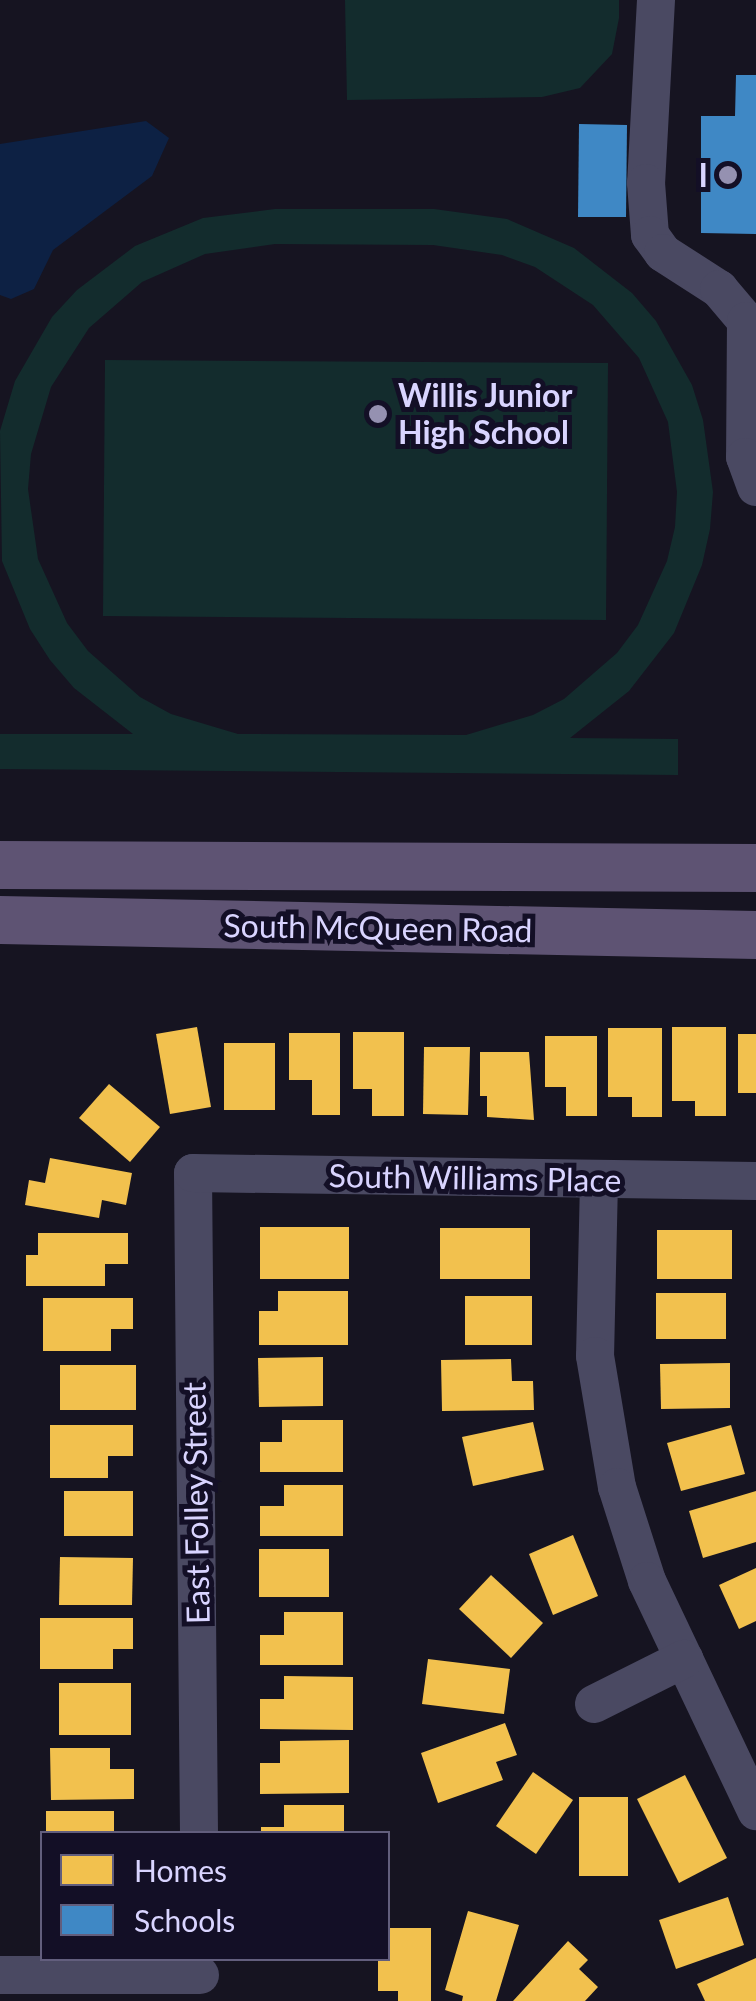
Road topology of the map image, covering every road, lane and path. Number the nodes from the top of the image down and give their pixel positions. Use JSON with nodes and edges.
{"nodes":[{"id":1,"x":656,"y":0,"type":"edge"},
{"id":2,"x":756,"y":487,"type":"edge"},
{"id":3,"x":0,"y":866,"type":"edge"},
{"id":4,"x":756,"y":868,"type":"edge"},
{"id":5,"x":0,"y":920,"type":"edge"},
{"id":6,"x":756,"y":935,"type":"edge"},
{"id":7,"x":193,"y":1173,"type":"joint"},
{"id":8,"x":598,"y":1181,"type":"junction"},
{"id":9,"x":756,"y":1181,"type":"edge"},
{"id":10,"x":684,"y":1660,"type":"junction"},
{"id":11,"x":594,"y":1704,"type":"dead end"},
{"id":12,"x":756,"y":1811,"type":"edge"},
{"id":13,"x":199,"y":1831,"type":"edge"},
{"id":14,"x":0,"y":1976,"type":"edge"},
{"id":15,"x":200,"y":1978,"type":"edge"}],
"edges":[{"from":1,"to":2,"type":"street"},
{"from":3,"to":4,"type":"main road","name":"South McQueen Road"},
{"from":5,"to":6,"type":"main road","name":"South McQueen Road"},
{"from":7,"to":8,"type":"street","name":"South Williams Place"},
{"from":7,"to":13,"type":"street","name":"East Folley Street"},
{"from":8,"to":9,"type":"street","name":"South Williams Place"},
{"from":8,"to":10,"type":"street"},
{"from":10,"to":11,"type":"street"},
{"from":10,"to":12,"type":"street"},
{"from":14,"to":15,"type":"street"}]}
